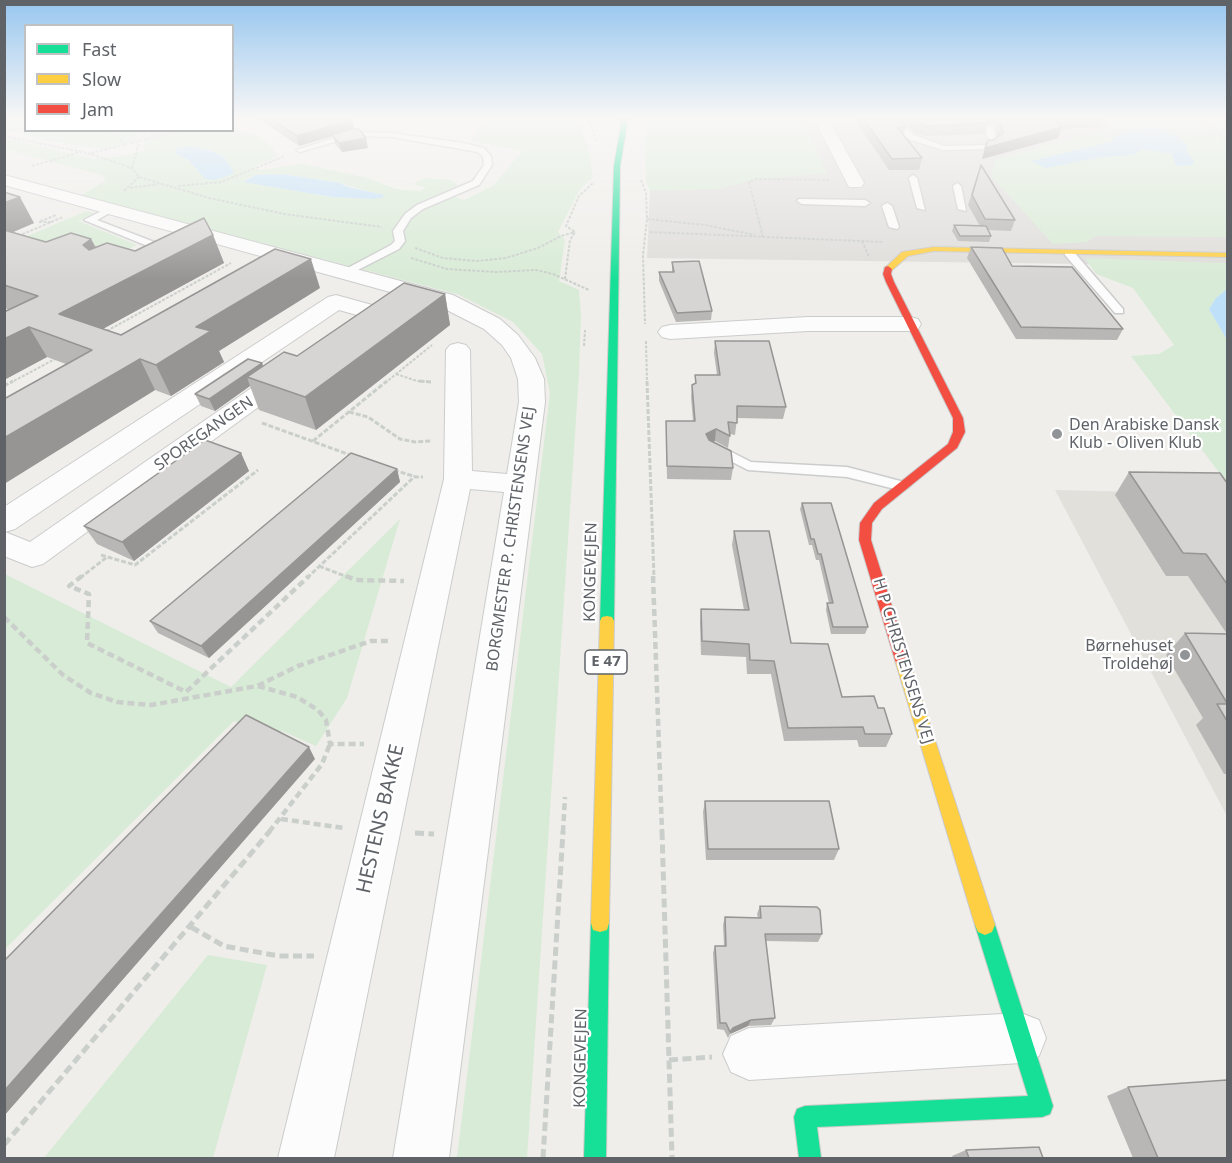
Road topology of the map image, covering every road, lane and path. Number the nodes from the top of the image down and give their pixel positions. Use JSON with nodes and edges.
{"nodes":[{"id":1,"x":135,"y":171,"type":"edge"},
{"id":2,"x":247,"y":171,"type":"edge"},
{"id":3,"x":484,"y":171,"type":"edge"},
{"id":4,"x":617,"y":171,"type":"edge"},
{"id":5,"x":843,"y":171,"type":"edge"},
{"id":6,"x":20,"y":175,"type":"edge"},
{"id":7,"x":640,"y":177,"type":"dead end"},
{"id":8,"x":600,"y":178,"type":"dead end"},
{"id":9,"x":912,"y":178,"type":"dead end"},
{"id":10,"x":847,"y":181,"type":"joint"},
{"id":11,"x":159,"y":183,"type":"junction"},
{"id":12,"x":957,"y":186,"type":"dead end"},
{"id":13,"x":172,"y":187,"type":"junction"},
{"id":14,"x":121,"y":199,"type":"junction"},
{"id":15,"x":802,"y":201,"type":"dead end"},
{"id":16,"x":865,"y":203,"type":"dead end"},
{"id":17,"x":887,"y":206,"type":"dead end"},
{"id":18,"x":922,"y":208,"type":"dead end"},
{"id":19,"x":963,"y":209,"type":"dead end"},
{"id":20,"x":70,"y":213,"type":"dead end"},
{"id":21,"x":647,"y":219,"type":"junction"},
{"id":22,"x":894,"y":227,"type":"dead end"},
{"id":23,"x":398,"y":231,"type":"junction"},
{"id":24,"x":575,"y":232,"type":"junction"},
{"id":25,"x":650,"y":232,"type":"dead end"},
{"id":26,"x":14,"y":237,"type":"edge"},
{"id":27,"x":764,"y":237,"type":"junction"},
{"id":28,"x":862,"y":241,"type":"dead end"},
{"id":29,"x":406,"y":243,"type":"junction"},
{"id":30,"x":1069,"y":253,"type":"junction"},
{"id":31,"x":1227,"y":255,"type":"edge"},
{"id":32,"x":134,"y":259,"type":"edge"},
{"id":33,"x":238,"y":259,"type":"dead end"},
{"id":34,"x":565,"y":279,"type":"junction"},
{"id":35,"x":345,"y":289,"type":"junction"},
{"id":36,"x":593,"y":291,"type":"dead end"},
{"id":37,"x":1119,"y":311,"type":"dead end"},
{"id":38,"x":910,"y":324,"type":"junction"},
{"id":39,"x":645,"y":326,"type":"dead end"},
{"id":40,"x":670,"y":332,"type":"dead end"},
{"id":41,"x":96,"y":336,"type":"edge"},
{"id":42,"x":646,"y":338,"type":"dead end"},
{"id":43,"x":65,"y":353,"type":"edge"},
{"id":44,"x":452,"y":356,"type":"junction"},
{"id":45,"x":396,"y":374,"type":"junction"},
{"id":46,"x":4,"y":386,"type":"edge"},
{"id":47,"x":234,"y":412,"type":"junction"},
{"id":48,"x":349,"y":412,"type":"junction"},
{"id":49,"x":459,"y":439,"type":"junction"},
{"id":50,"x":313,"y":441,"type":"junction"},
{"id":51,"x":714,"y":447,"type":"edge"},
{"id":52,"x":358,"y":457,"type":"edge"},
{"id":53,"x":391,"y":469,"type":"edge"},
{"id":54,"x":258,"y":470,"type":"dead end"},
{"id":55,"x":414,"y":477,"type":"junction"},
{"id":56,"x":441,"y":478,"type":"junction"},
{"id":57,"x":519,"y":484,"type":"junction"},
{"id":58,"x":903,"y":486,"type":"junction"},
{"id":59,"x":4,"y":522,"type":"edge"},
{"id":60,"x":4,"y":543,"type":"edge"},
{"id":61,"x":101,"y":555,"type":"edge"},
{"id":62,"x":107,"y":557,"type":"junction"},
{"id":63,"x":319,"y":566,"type":"junction"},
{"id":64,"x":435,"y":582,"type":"junction"},
{"id":65,"x":4,"y":617,"type":"edge"},
{"id":66,"x":422,"y":639,"type":"junction"},
{"id":67,"x":257,"y":686,"type":"junction"},
{"id":68,"x":330,"y":744,"type":"junction"},
{"id":69,"x":398,"y":744,"type":"junction"},
{"id":70,"x":191,"y":927,"type":"junction"},
{"id":71,"x":351,"y":957,"type":"junction"},
{"id":72,"x":1021,"y":1038,"type":"junction"},
{"id":73,"x":749,"y":1054,"type":"dead end"},
{"id":74,"x":4,"y":1145,"type":"edge"},
{"id":75,"x":306,"y":1158,"type":"edge"},
{"id":76,"x":421,"y":1158,"type":"edge"},
{"id":77,"x":595,"y":1158,"type":"edge"},
{"id":78,"x":672,"y":1158,"type":"edge"},
{"id":79,"x":810,"y":1158,"type":"edge"}],
"edges":[{"from":1,"to":11,"type":"path"},
{"from":2,"to":13,"type":"path"},
{"from":3,"to":23,"type":"lane"},
{"from":4,"to":77,"type":"main road","name":"KONGEVEJEN","number":"E 47"},
{"from":5,"to":10,"type":"street"},
{"from":6,"to":14,"type":"street","name":"BORGMESTER P. CHRISTENSENS VEJ"},
{"from":7,"to":21,"type":"path"},
{"from":8,"to":24,"type":"path"},
{"from":9,"to":18,"type":"lane"},
{"from":10,"to":27,"type":"path"},
{"from":11,"to":13,"type":"path"},
{"from":11,"to":14,"type":"path"},
{"from":12,"to":19,"type":"lane"},
{"from":13,"to":23,"type":"path"},
{"from":14,"to":32,"type":"lane"},
{"from":14,"to":35,"type":"street","name":"BORGMESTER P. CHRISTENSENS VEJ"},
{"from":15,"to":16,"type":"lane"},
{"from":17,"to":22,"type":"lane"},
{"from":20,"to":26,"type":"path"},
{"from":21,"to":27,"type":"path"},
{"from":21,"to":39,"type":"path"},
{"from":23,"to":29,"type":"path"},
{"from":23,"to":35,"type":"lane"},
{"from":24,"to":29,"type":"path"},
{"from":24,"to":34,"type":"path"},
{"from":25,"to":27,"type":"path"},
{"from":27,"to":28,"type":"path"},
{"from":29,"to":34,"type":"path"},
{"from":30,"to":31,"type":"main road","name":"H P CHRISTENSENS VEJ"},
{"from":30,"to":37,"type":"lane"},
{"from":30,"to":38,"type":"main road","name":"H P CHRISTENSENS VEJ"},
{"from":33,"to":41,"type":"path"},
{"from":34,"to":36,"type":"path"},
{"from":35,"to":47,"type":"street","name":"SPOREGANGEN"},
{"from":35,"to":57,"type":"street","name":"BORGMESTER P. CHRISTENSENS VEJ"},
{"from":35,"to":59,"type":"street"},
{"from":38,"to":40,"type":"street"},
{"from":38,"to":58,"type":"main road","name":"H P CHRISTENSENS VEJ"},
{"from":42,"to":78,"type":"path"},
{"from":43,"to":46,"type":"path"},
{"from":44,"to":45,"type":"path"},
{"from":44,"to":45,"type":"path"},
{"from":44,"to":49,"type":"street","name":"HESTENS BAKKE"},
{"from":45,"to":48,"type":"path"},
{"from":47,"to":50,"type":"path"},
{"from":47,"to":60,"type":"street","name":"SPOREGANGEN"},
{"from":48,"to":49,"type":"path"},
{"from":48,"to":50,"type":"path"},
{"from":49,"to":56,"type":"street","name":"HESTENS BAKKE"},
{"from":50,"to":52,"type":"path"},
{"from":51,"to":58,"type":"lane"},
{"from":53,"to":55,"type":"path"},
{"from":54,"to":62,"type":"path"},
{"from":55,"to":56,"type":"path"},
{"from":55,"to":63,"type":"path"},
{"from":56,"to":57,"type":"street"},
{"from":56,"to":64,"type":"street","name":"HESTENS BAKKE"},
{"from":57,"to":76,"type":"street","name":"BORGMESTER P. CHRISTENSENS VEJ"},
{"from":58,"to":72,"type":"main road","name":"H P CHRISTENSENS VEJ"},
{"from":61,"to":62,"type":"path"},
{"from":62,"to":63,"type":"path"},
{"from":63,"to":64,"type":"path"},
{"from":64,"to":66,"type":"street","name":"HESTENS BAKKE"},
{"from":65,"to":67,"type":"path"},
{"from":66,"to":67,"type":"path"},
{"from":66,"to":69,"type":"street","name":"HESTENS BAKKE"},
{"from":67,"to":68,"type":"path"},
{"from":68,"to":69,"type":"path"},
{"from":68,"to":70,"type":"path"},
{"from":69,"to":71,"type":"street","name":"HESTENS BAKKE"},
{"from":70,"to":71,"type":"path"},
{"from":70,"to":74,"type":"path"},
{"from":71,"to":75,"type":"street","name":"HESTENS BAKKE"},
{"from":72,"to":73,"type":"street"},
{"from":72,"to":79,"type":"main road","name":"H P CHRISTENSENS VEJ"}]}
